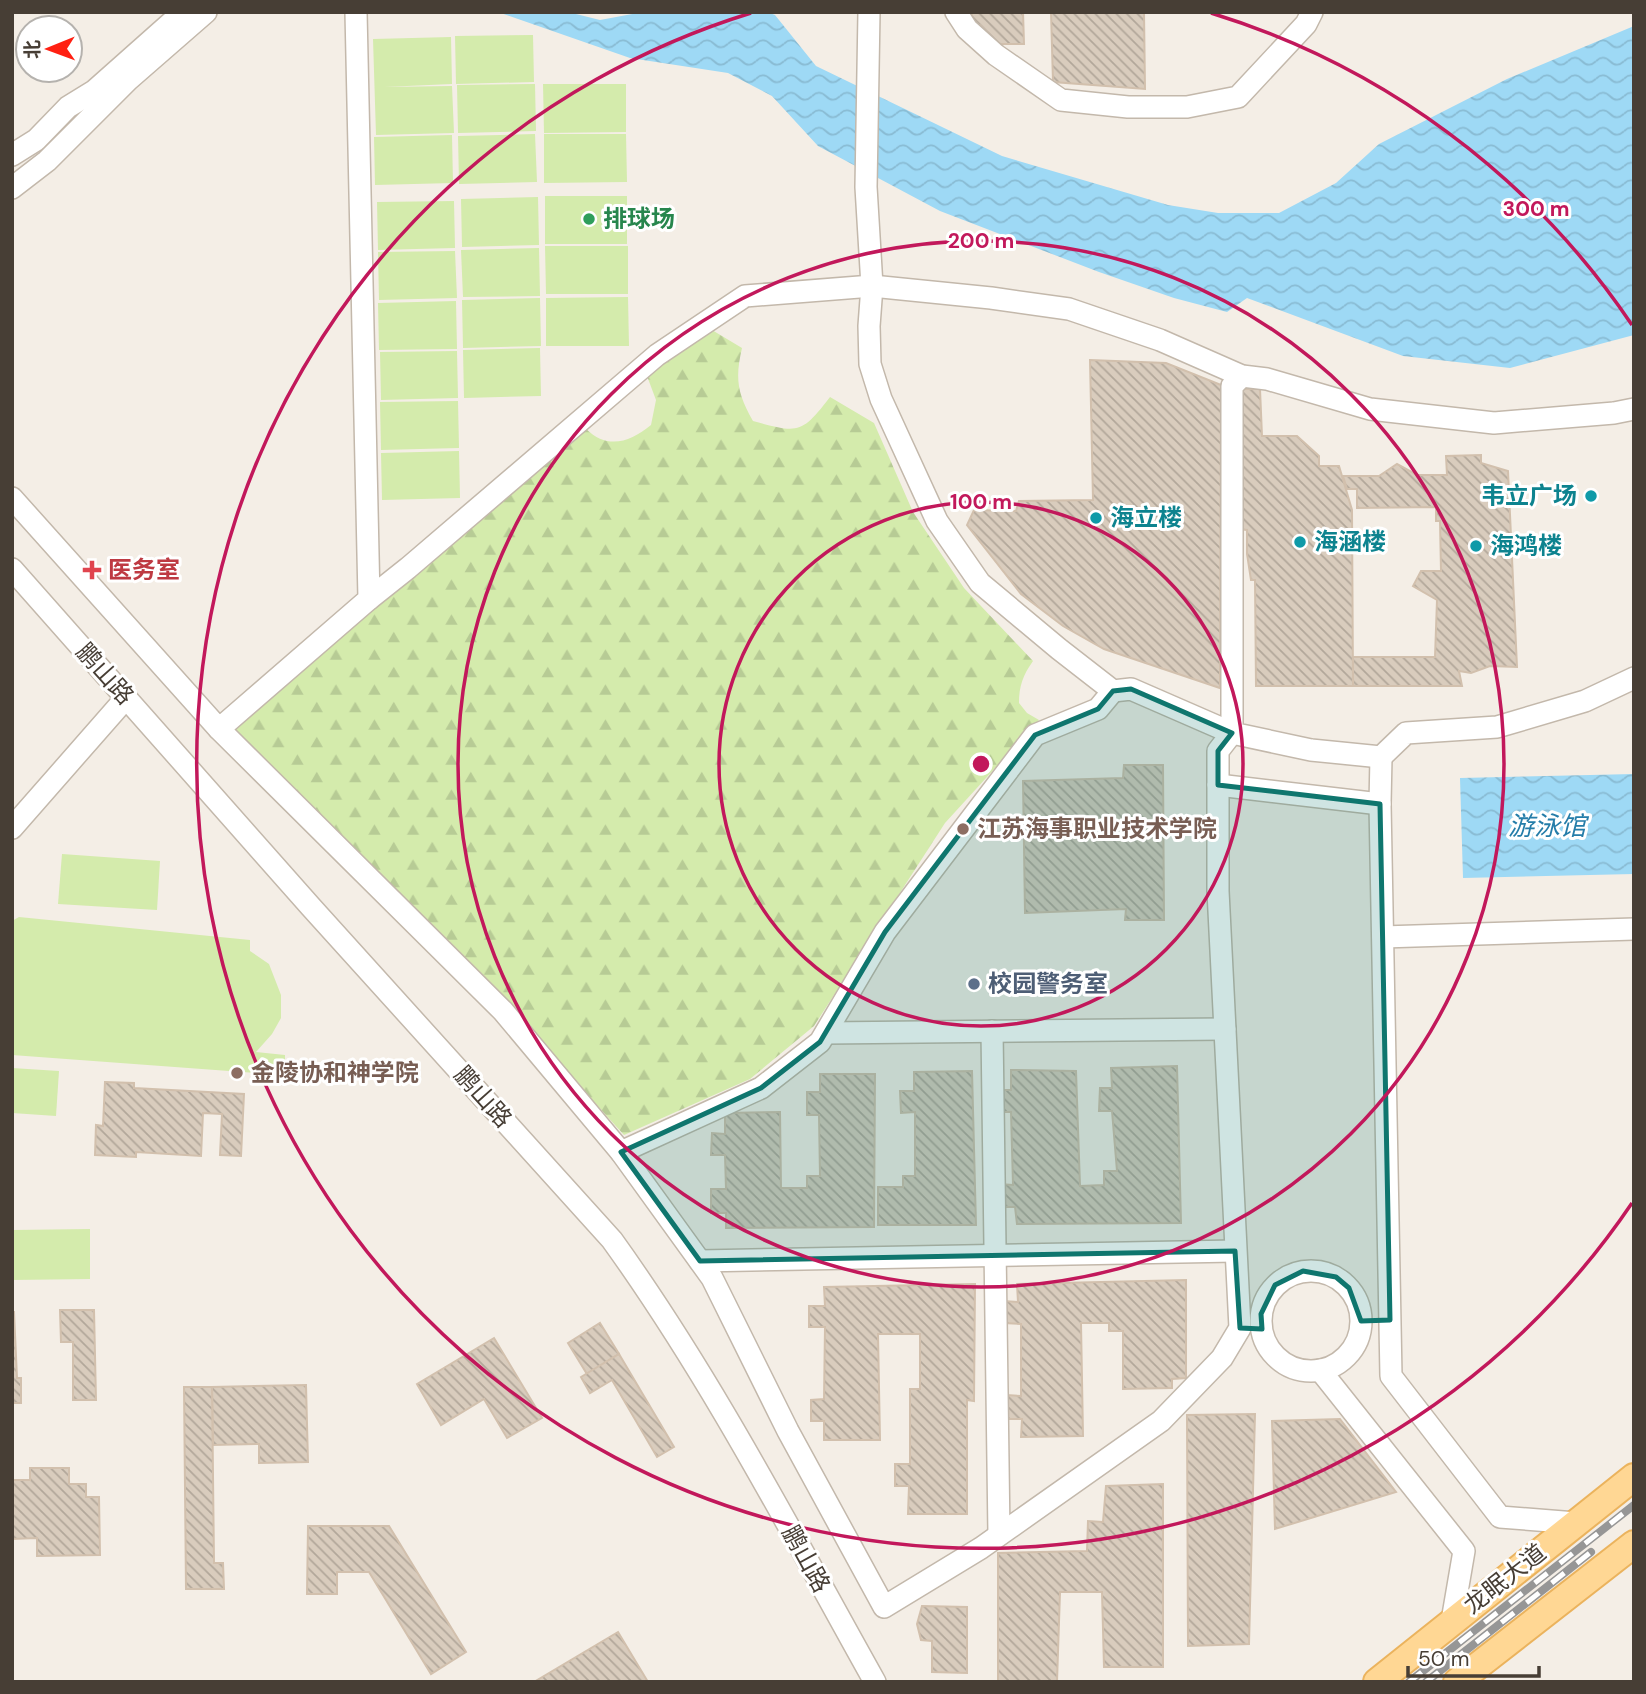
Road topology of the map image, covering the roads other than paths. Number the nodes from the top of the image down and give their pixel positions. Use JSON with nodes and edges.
{"nodes":[{"id":1,"x":183,"y":12,"type":"edge"},
{"id":2,"x":206,"y":12,"type":"edge"},
{"id":3,"x":356,"y":12,"type":"edge"},
{"id":4,"x":870,"y":12,"type":"edge"},
{"id":5,"x":956,"y":12,"type":"edge"},
{"id":6,"x":1312,"y":12,"type":"edge"},
{"id":7,"x":12,"y":155,"type":"edge"},
{"id":8,"x":12,"y":188,"type":"edge"},
{"id":9,"x":872,"y":286,"type":"junction"},
{"id":10,"x":1242,"y":376,"type":"junction"},
{"id":11,"x":1634,"y":409,"type":"edge"},
{"id":12,"x":12,"y":498,"type":"edge"},
{"id":13,"x":12,"y":569,"type":"edge"},
{"id":14,"x":369,"y":599,"type":"junction"},
{"id":15,"x":1634,"y":678,"type":"edge"},
{"id":16,"x":1113,"y":691,"type":"junction"},
{"id":17,"x":126,"y":698,"type":"junction"},
{"id":18,"x":219,"y":729,"type":"junction"},
{"id":19,"x":1232,"y":733,"type":"junction"},
{"id":20,"x":1381,"y":757,"type":"junction"},
{"id":21,"x":1218,"y":785,"type":"junction"},
{"id":22,"x":1380,"y":804,"type":"junction"},
{"id":23,"x":12,"y":828,"type":"edge"},
{"id":24,"x":1634,"y":929,"type":"edge"},
{"id":25,"x":1383,"y":937,"type":"junction"},
{"id":26,"x":1225,"y":1029,"type":"junction"},
{"id":27,"x":992,"y":1031,"type":"junction"},
{"id":28,"x":826,"y":1032,"type":"junction"},
{"id":29,"x":621,"y":1152,"type":"junction"},
{"id":30,"x":1235,"y":1251,"type":"junction"},
{"id":31,"x":995,"y":1255,"type":"junction"},
{"id":32,"x":700,"y":1261,"type":"junction"},
{"id":33,"x":1390,"y":1320,"type":"junction"},
{"id":34,"x":1361,"y":1321,"type":"junction"},
{"id":35,"x":1240,"y":1328,"type":"junction"},
{"id":36,"x":1262,"y":1329,"type":"junction"},
{"id":37,"x":1320,"y":1370,"type":"junction"},
{"id":38,"x":1634,"y":1477,"type":"edge"},
{"id":39,"x":1576,"y":1523,"type":"junction"},
{"id":40,"x":999,"y":1535,"type":"junction"},
{"id":41,"x":1634,"y":1544,"type":"edge"},
{"id":42,"x":1452,"y":1621,"type":"junction"},
{"id":43,"x":875,"y":1682,"type":"edge"},
{"id":44,"x":1377,"y":1682,"type":"edge"},
{"id":45,"x":1457,"y":1682,"type":"edge"}],
"edges":[{"from":1,"to":7,"type":"street"},
{"from":2,"to":8,"type":"street"},
{"from":3,"to":14,"type":"street"},
{"from":4,"to":9,"type":"street"},
{"from":5,"to":6,"type":"street"},
{"from":9,"to":10,"type":"street"},
{"from":9,"to":14,"type":"street"},
{"from":9,"to":16,"type":"street"},
{"from":10,"to":11,"type":"street"},
{"from":10,"to":19,"type":"street"},
{"from":12,"to":18,"type":"street"},
{"from":13,"to":17,"type":"street","name":"鹏山路"},
{"from":14,"to":18,"type":"street"},
{"from":15,"to":20,"type":"street"},
{"from":16,"to":19,"type":"street"},
{"from":16,"to":28,"type":"street"},
{"from":17,"to":23,"type":"street"},
{"from":17,"to":43,"type":"street","name":"鹏山路"},
{"from":18,"to":29,"type":"street"},
{"from":19,"to":20,"type":"street"},
{"from":19,"to":21,"type":"street"},
{"from":20,"to":22,"type":"street"},
{"from":21,"to":22,"type":"street"},
{"from":21,"to":26,"type":"street"},
{"from":22,"to":25,"type":"street"},
{"from":24,"to":25,"type":"street"},
{"from":25,"to":33,"type":"street"},
{"from":26,"to":27,"type":"street"},
{"from":26,"to":30,"type":"street"},
{"from":27,"to":28,"type":"street"},
{"from":27,"to":31,"type":"street"},
{"from":28,"to":29,"type":"street"},
{"from":29,"to":32,"type":"street"},
{"from":30,"to":31,"type":"street"},
{"from":30,"to":35,"type":"street"},
{"from":31,"to":32,"type":"street"},
{"from":31,"to":40,"type":"street"},
{"from":32,"to":40,"type":"street"},
{"from":33,"to":34,"type":"street"},
{"from":33,"to":39,"type":"street"},
{"from":34,"to":36,"type":"street"},
{"from":34,"to":37,"type":"street"},
{"from":35,"to":36,"type":"street"},
{"from":35,"to":40,"type":"street"},
{"from":36,"to":37,"type":"street"},
{"from":37,"to":42,"type":"street"},
{"from":38,"to":39,"type":"main road","name":"龙眠大道"},
{"from":39,"to":42,"type":"main road","name":"龙眠大道"},
{"from":41,"to":45,"type":"main road","name":"龙眠大道"},
{"from":42,"to":44,"type":"main road","name":"龙眠大道"}]}
